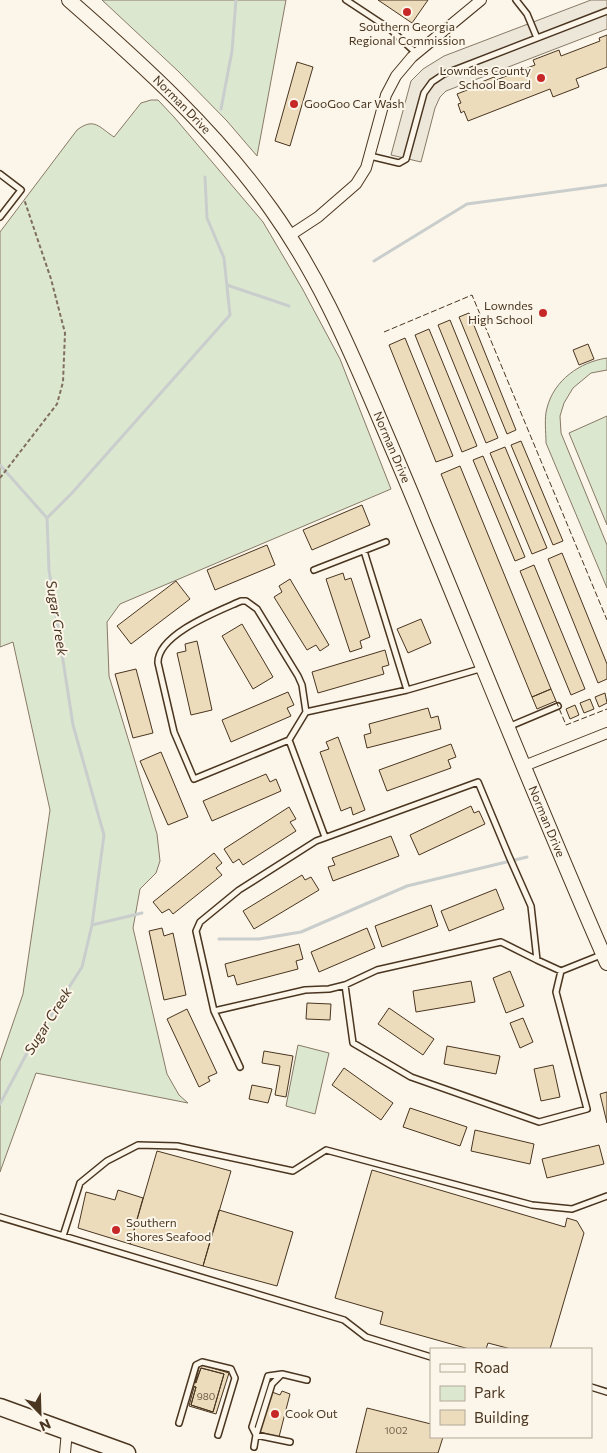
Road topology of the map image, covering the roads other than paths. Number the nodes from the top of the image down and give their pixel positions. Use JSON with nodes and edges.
{"nodes":[{"id":1,"x":70,"y":0,"type":"edge"},
{"id":2,"x":346,"y":0,"type":"edge"},
{"id":3,"x":481,"y":0,"type":"edge"},
{"id":4,"x":516,"y":0,"type":"edge"},
{"id":5,"x":607,"y":11,"type":"edge"},
{"id":6,"x":537,"y":38,"type":"junction"},
{"id":7,"x":416,"y":53,"type":"junction"},
{"id":8,"x":370,"y":156,"type":"junction"},
{"id":9,"x":0,"y":174,"type":"edge"},
{"id":10,"x":0,"y":217,"type":"edge"},
{"id":11,"x":289,"y":236,"type":"junction"},
{"id":12,"x":386,"y":542,"type":"dead end"},
{"id":13,"x":364,"y":551,"type":"junction"},
{"id":14,"x":314,"y":570,"type":"dead end"},
{"id":15,"x":483,"y":668,"type":"junction"},
{"id":16,"x":408,"y":690,"type":"junction"},
{"id":17,"x":558,"y":706,"type":"dead end"},
{"id":18,"x":306,"y":712,"type":"junction"},
{"id":19,"x":507,"y":727,"type":"junction"},
{"id":20,"x":607,"y":733,"type":"edge"},
{"id":21,"x":289,"y":740,"type":"junction"},
{"id":22,"x":524,"y":766,"type":"junction"},
{"id":23,"x":325,"y":837,"type":"junction"},
{"id":24,"x":605,"y":958,"type":"edge"},
{"id":25,"x":537,"y":960,"type":"junction"},
{"id":26,"x":561,"y":971,"type":"junction"},
{"id":27,"x":345,"y":985,"type":"junction"},
{"id":28,"x":214,"y":1011,"type":"junction"},
{"id":29,"x":240,"y":1067,"type":"dead end"},
{"id":30,"x":607,"y":1196,"type":"edge"},
{"id":31,"x":0,"y":1217,"type":"edge"},
{"id":32,"x":63,"y":1236,"type":"junction"},
{"id":33,"x":430,"y":1357,"type":"edge"},
{"id":34,"x":307,"y":1380,"type":"dead end"},
{"id":35,"x":592,"y":1387,"type":"edge"},
{"id":36,"x":607,"y":1392,"type":"edge"},
{"id":37,"x":0,"y":1407,"type":"edge"},
{"id":38,"x":179,"y":1423,"type":"dead end"},
{"id":39,"x":67,"y":1431,"type":"junction"},
{"id":40,"x":256,"y":1434,"type":"junction"},
{"id":41,"x":218,"y":1435,"type":"dead end"},
{"id":42,"x":290,"y":1442,"type":"dead end"},
{"id":43,"x":254,"y":1447,"type":"dead end"},
{"id":44,"x":64,"y":1453,"type":"edge"},
{"id":45,"x":127,"y":1453,"type":"edge"}],
"edges":[{"from":1,"to":11,"type":"street","name":"Norman Drive"},
{"from":2,"to":7,"type":"lane"},
{"from":3,"to":7,"type":"street"},
{"from":4,"to":6,"type":"lane"},
{"from":5,"to":6,"type":"lane"},
{"from":6,"to":8,"type":"lane"},
{"from":7,"to":8,"type":"street"},
{"from":8,"to":11,"type":"street"},
{"from":9,"to":10,"type":"lane"},
{"from":11,"to":15,"type":"street","name":"Norman Drive"},
{"from":12,"to":13,"type":"lane"},
{"from":13,"to":14,"type":"lane"},
{"from":13,"to":16,"type":"lane"},
{"from":15,"to":16,"type":"lane"},
{"from":15,"to":19,"type":"street","name":"Norman Drive"},
{"from":16,"to":18,"type":"lane"},
{"from":17,"to":19,"type":"lane"},
{"from":18,"to":21,"type":"lane"},
{"from":18,"to":21,"type":"lane"},
{"from":19,"to":22,"type":"street","name":"Norman Drive"},
{"from":20,"to":22,"type":"street"},
{"from":21,"to":23,"type":"lane"},
{"from":22,"to":24,"type":"street","name":"Norman Drive"},
{"from":23,"to":25,"type":"lane"},
{"from":23,"to":28,"type":"lane"},
{"from":24,"to":26,"type":"lane"},
{"from":25,"to":26,"type":"lane"},
{"from":25,"to":27,"type":"lane"},
{"from":26,"to":27,"type":"lane"},
{"from":27,"to":28,"type":"lane"},
{"from":28,"to":29,"type":"lane"},
{"from":30,"to":32,"type":"lane"},
{"from":31,"to":32,"type":"lane"},
{"from":32,"to":33,"type":"lane"},
{"from":34,"to":40,"type":"lane"},
{"from":35,"to":36,"type":"lane"},
{"from":37,"to":39,"type":"main road"},
{"from":38,"to":41,"type":"lane"},
{"from":39,"to":44,"type":"street"},
{"from":39,"to":45,"type":"main road"},
{"from":40,"to":42,"type":"lane"},
{"from":40,"to":43,"type":"lane"}]}
